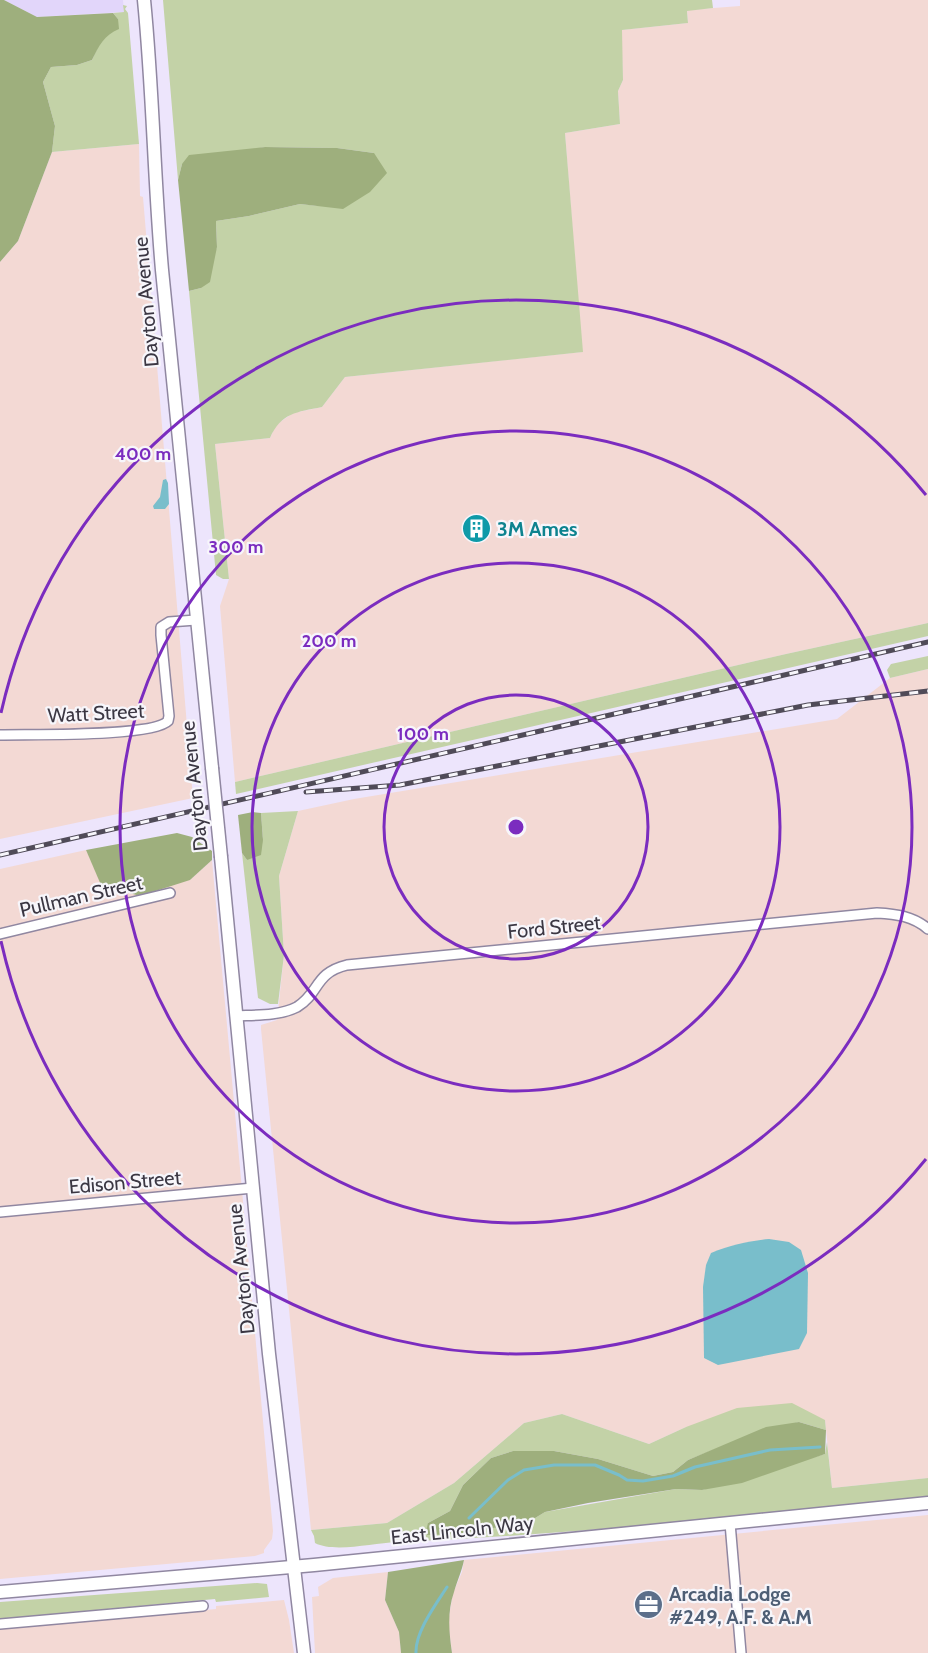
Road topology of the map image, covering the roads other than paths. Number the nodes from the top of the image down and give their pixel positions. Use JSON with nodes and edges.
{"nodes":[{"id":1,"x":144,"y":0,"type":"edge"},
{"id":2,"x":196,"y":620,"type":"junction"},
{"id":3,"x":0,"y":735,"type":"edge"},
{"id":4,"x":171,"y":893,"type":"dead end"},
{"id":5,"x":928,"y":930,"type":"edge"},
{"id":6,"x":0,"y":934,"type":"edge"},
{"id":7,"x":236,"y":1016,"type":"junction"},
{"id":8,"x":253,"y":1188,"type":"junction"},
{"id":9,"x":0,"y":1212,"type":"edge"},
{"id":10,"x":928,"y":1503,"type":"edge"},
{"id":11,"x":730,"y":1523,"type":"junction"},
{"id":12,"x":295,"y":1567,"type":"junction"},
{"id":13,"x":0,"y":1592,"type":"edge"},
{"id":14,"x":203,"y":1605,"type":"dead end"},
{"id":15,"x":0,"y":1624,"type":"edge"},
{"id":16,"x":304,"y":1653,"type":"edge"},
{"id":17,"x":741,"y":1653,"type":"edge"}],
"edges":[{"from":1,"to":2,"type":"main road","name":"Dayton Avenue"},
{"from":2,"to":3,"type":"street","name":"Watt Street"},
{"from":2,"to":7,"type":"main road","name":"Dayton Avenue","bridge":true},
{"from":4,"to":6,"type":"street","name":"Pullman Street"},
{"from":5,"to":7,"type":"street","name":"Ford Street"},
{"from":7,"to":8,"type":"main road","name":"Dayton Avenue"},
{"from":8,"to":9,"type":"street","name":"Edison Street"},
{"from":8,"to":12,"type":"main road","name":"Dayton Avenue"},
{"from":10,"to":11,"type":"main road","name":"East Lincoln Way"},
{"from":11,"to":12,"type":"main road","name":"East Lincoln Way"},
{"from":11,"to":17,"type":"street"},
{"from":12,"to":13,"type":"main road","name":"East Lincoln Way"},
{"from":12,"to":16,"type":"main road","name":"Dayton Avenue"},
{"from":14,"to":15,"type":"street"}]}
